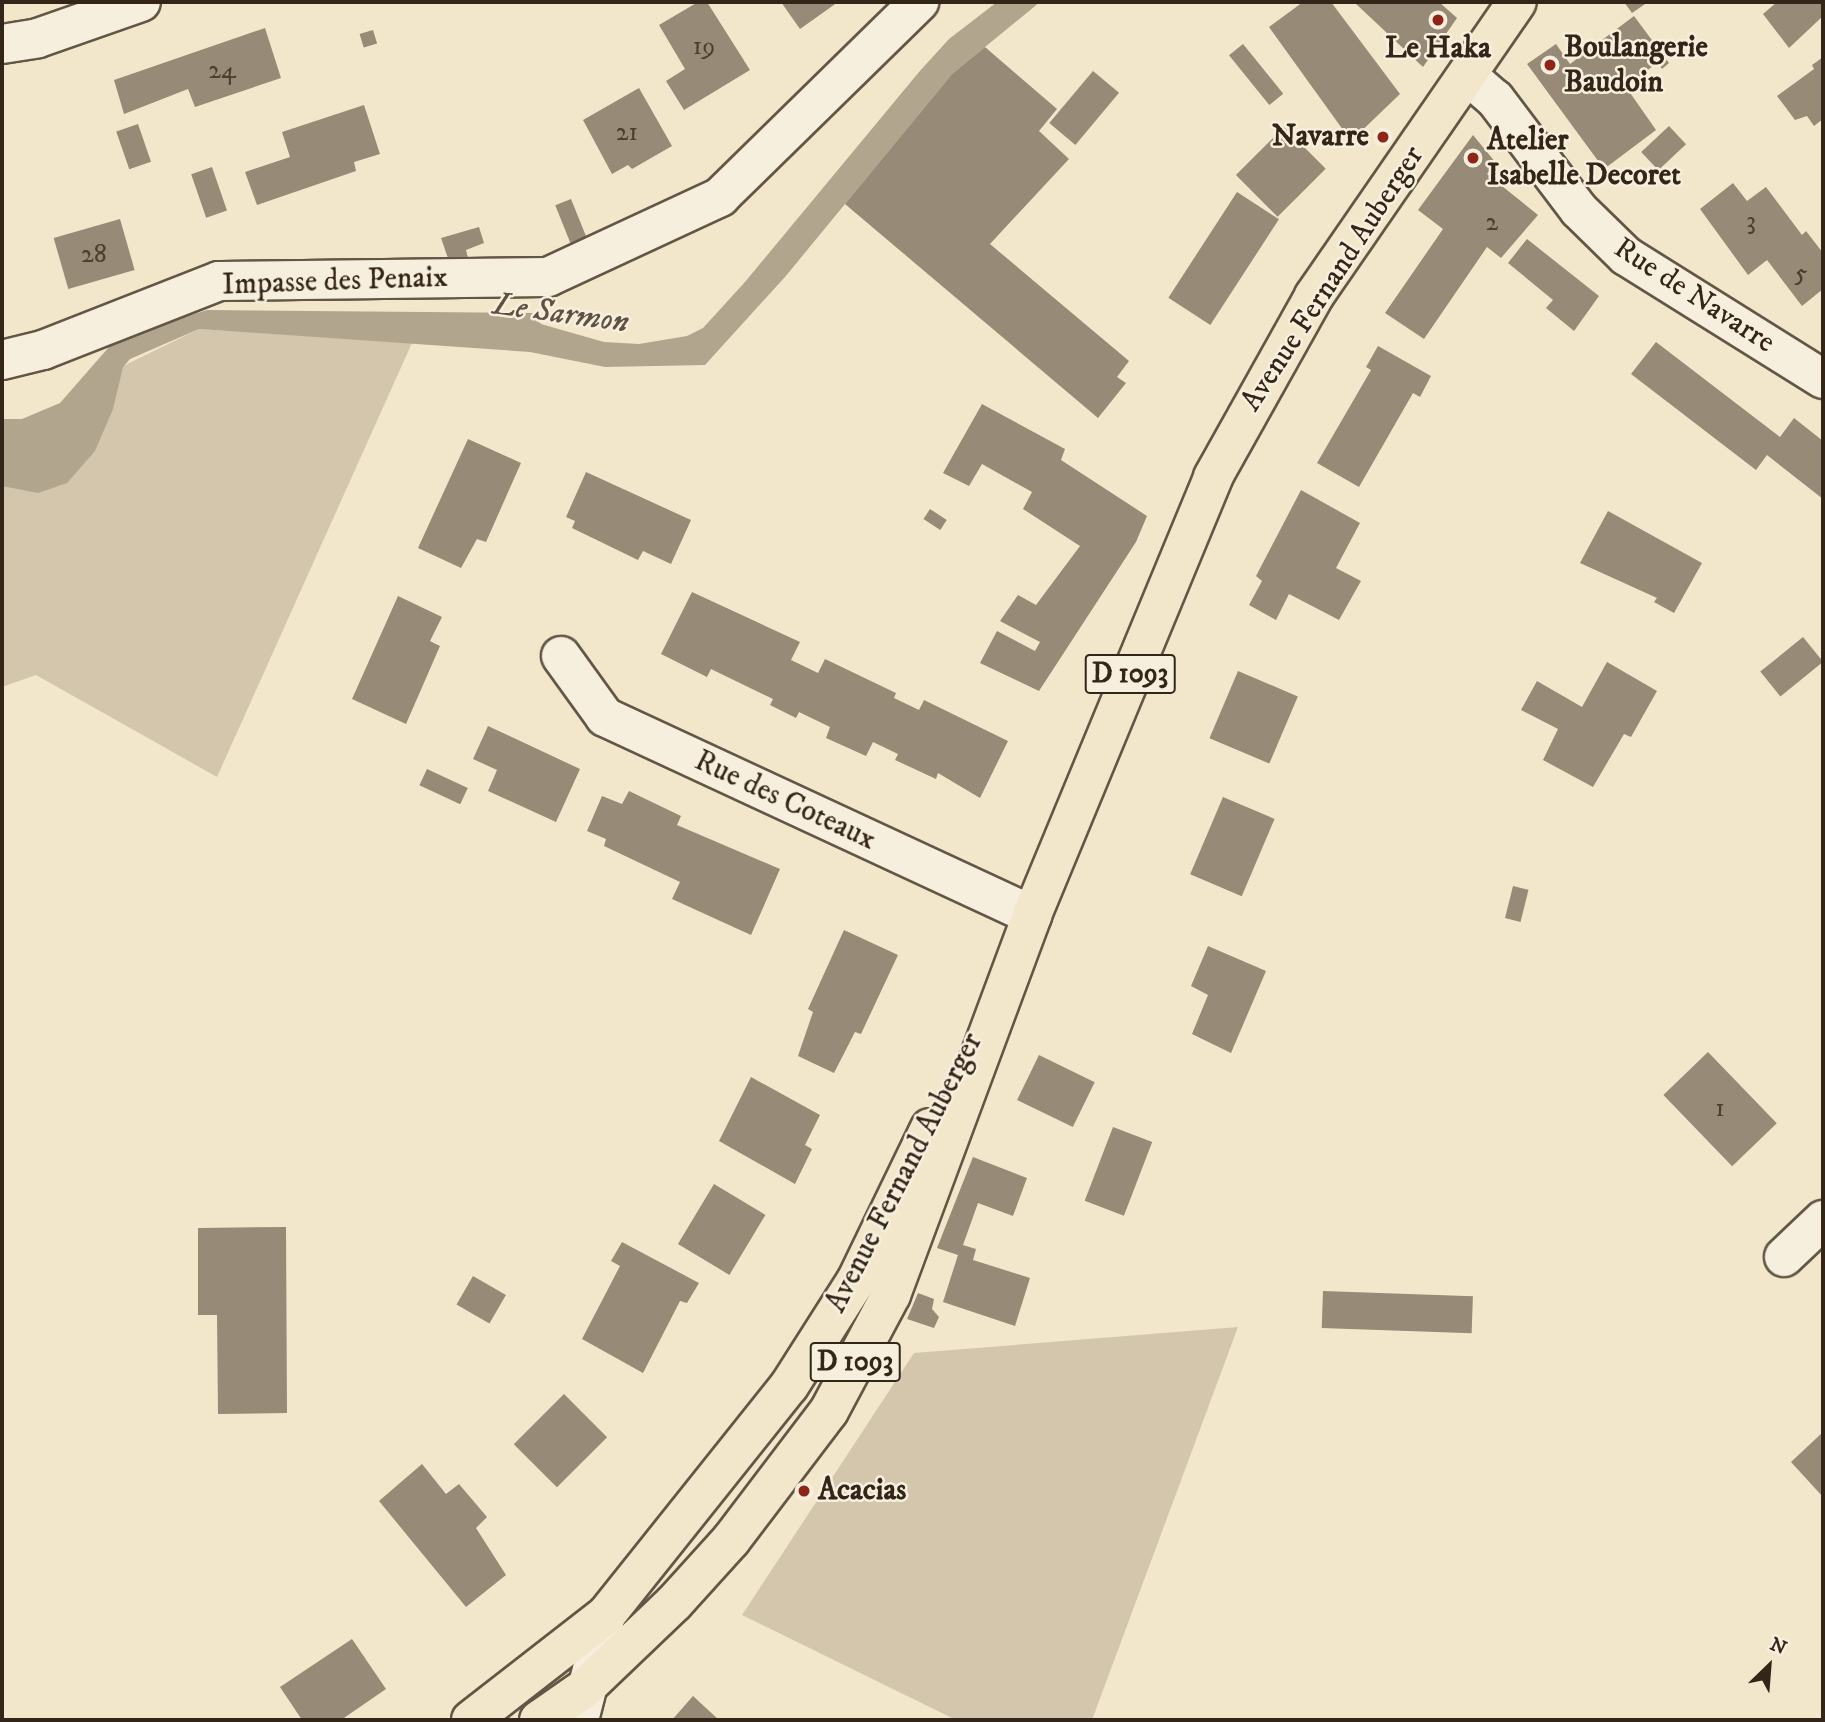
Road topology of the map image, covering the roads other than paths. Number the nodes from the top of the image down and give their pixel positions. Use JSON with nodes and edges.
{"nodes":[{"id":1,"x":141,"y":2,"type":"edge"},
{"id":2,"x":919,"y":2,"type":"edge"},
{"id":3,"x":1517,"y":2,"type":"edge"},
{"id":4,"x":2,"y":44,"type":"edge"},
{"id":5,"x":1466,"y":75,"type":"junction"},
{"id":6,"x":2,"y":360,"type":"edge"},
{"id":7,"x":1823,"y":379,"type":"edge"},
{"id":8,"x":561,"y":656,"type":"dead end"},
{"id":9,"x":1032,"y":915,"type":"junction"},
{"id":10,"x":1823,"y":1220,"type":"edge"},
{"id":11,"x":1784,"y":1257,"type":"dead end"},
{"id":12,"x":606,"y":1615,"type":"junction"},
{"id":13,"x":582,"y":1704,"type":"edge"},
{"id":14,"x":471,"y":1720,"type":"edge"},
{"id":15,"x":538,"y":1720,"type":"edge"}],
"edges":[{"from":1,"to":4,"type":"street"},
{"from":2,"to":6,"type":"street","name":"Impasse des Penaix"},
{"from":3,"to":5,"type":"main road","number":"D 1093"},
{"from":5,"to":7,"type":"street","name":"Rue de Navarre"},
{"from":5,"to":9,"type":"main road","name":"Avenue Fernand Auberger","number":"D 1093"},
{"from":8,"to":9,"type":"street","name":"Rue des Coteaux"},
{"from":9,"to":12,"type":"main road","name":"Avenue Fernand Auberger","number":"D 1093"},
{"from":9,"to":13,"type":"main road","name":"Avenue Fernand Auberger","number":"D 1093"},
{"from":10,"to":11,"type":"street"},
{"from":12,"to":13,"type":"street"},
{"from":12,"to":14,"type":"main road","name":"Avenue Fernand Auberger","number":"D 1093"},
{"from":13,"to":15,"type":"main road","name":"Avenue Fernand Auberger","number":"D 1093"}]}
